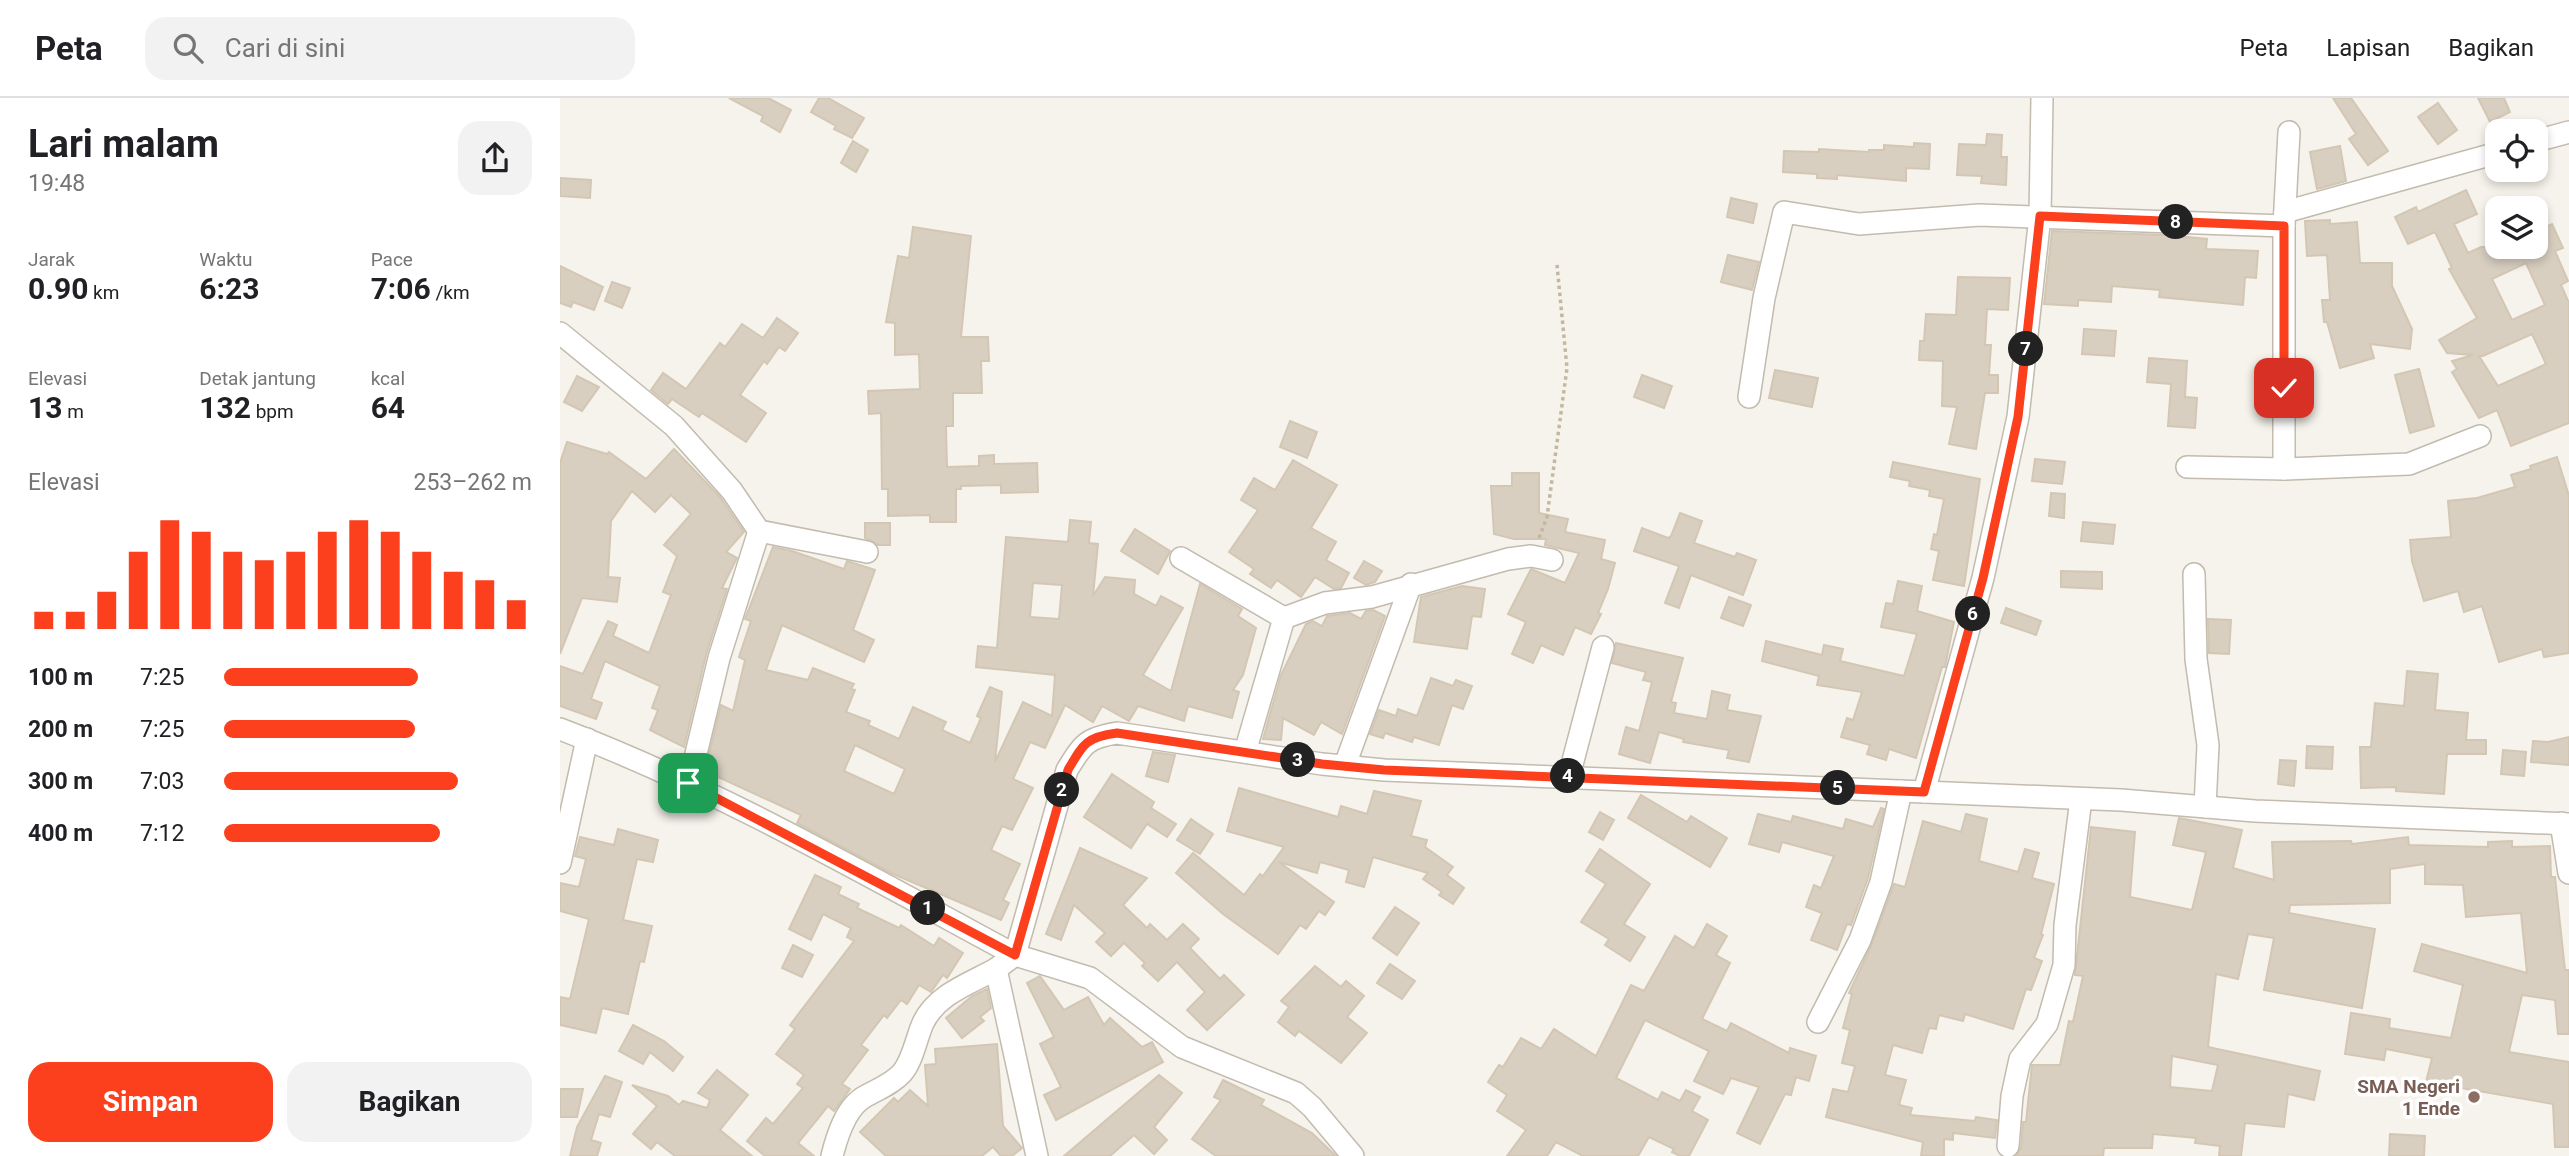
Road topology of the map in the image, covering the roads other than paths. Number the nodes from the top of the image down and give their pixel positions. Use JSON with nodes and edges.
{"nodes":[{"id":1,"x":2042,"y":98,"type":"edge"},
{"id":2,"x":2289,"y":132,"type":"dead end"},
{"id":3,"x":2569,"y":132,"type":"edge"},
{"id":4,"x":2548,"y":138,"type":"edge"},
{"id":5,"x":2485,"y":157,"type":"edge"},
{"id":6,"x":2040,"y":216,"type":"junction"},
{"id":7,"x":2284,"y":219,"type":"junction"},
{"id":8,"x":560,"y":333,"type":"edge"},
{"id":9,"x":1749,"y":397,"type":"dead end"},
{"id":10,"x":2480,"y":436,"type":"dead end"},
{"id":11,"x":2187,"y":467,"type":"dead end"},
{"id":12,"x":2284,"y":469,"type":"junction"},
{"id":13,"x":759,"y":531,"type":"junction"},
{"id":14,"x":867,"y":552,"type":"dead end"},
{"id":15,"x":1181,"y":558,"type":"dead end"},
{"id":16,"x":1542,"y":558,"type":"road end"},
{"id":17,"x":2194,"y":575,"type":"dead end"},
{"id":18,"x":1411,"y":584,"type":"junction"},
{"id":19,"x":1284,"y":618,"type":"junction"},
{"id":20,"x":1603,"y":647,"type":"dead end"},
{"id":21,"x":560,"y":729,"type":"edge"},
{"id":22,"x":587,"y":739,"type":"junction"},
{"id":23,"x":1245,"y":752,"type":"junction"},
{"id":24,"x":1345,"y":765,"type":"junction"},
{"id":25,"x":1569,"y":776,"type":"junction"},
{"id":26,"x":688,"y":783,"type":"junction"},
{"id":27,"x":1901,"y":790,"type":"junction"},
{"id":28,"x":1924,"y":792,"type":"junction"},
{"id":29,"x":2081,"y":799,"type":"junction"},
{"id":30,"x":2205,"y":807,"type":"junction"},
{"id":31,"x":2565,"y":823,"type":"edge"},
{"id":32,"x":560,"y":863,"type":"edge"},
{"id":33,"x":2569,"y":873,"type":"edge"},
{"id":34,"x":1015,"y":955,"type":"junction"},
{"id":35,"x":996,"y":969,"type":"junction"},
{"id":36,"x":1818,"y":1023,"type":"dead end"},
{"id":37,"x":2008,"y":1146,"type":"dead end"},
{"id":38,"x":832,"y":1156,"type":"edge"},
{"id":39,"x":1037,"y":1156,"type":"edge"},
{"id":40,"x":1353,"y":1156,"type":"edge"}],
"edges":[{"from":1,"to":6,"type":"street"},
{"from":2,"to":7,"type":"street"},
{"from":3,"to":4,"type":"street"},
{"from":5,"to":7,"type":"street"},
{"from":6,"to":7,"type":"street"},
{"from":6,"to":9,"type":"street"},
{"from":6,"to":28,"type":"street"},
{"from":7,"to":12,"type":"street"},
{"from":8,"to":13,"type":"street"},
{"from":10,"to":12,"type":"street"},
{"from":11,"to":12,"type":"street"},
{"from":13,"to":14,"type":"street"},
{"from":13,"to":26,"type":"street"},
{"from":15,"to":19,"type":"street"},
{"from":16,"to":18,"type":"street"},
{"from":17,"to":30,"type":"street"},
{"from":18,"to":19,"type":"street"},
{"from":18,"to":24,"type":"street"},
{"from":19,"to":23,"type":"street"},
{"from":20,"to":25,"type":"street"},
{"from":21,"to":22,"type":"street"},
{"from":22,"to":26,"type":"street"},
{"from":22,"to":32,"type":"street"},
{"from":23,"to":24,"type":"street"},
{"from":23,"to":34,"type":"street"},
{"from":24,"to":25,"type":"street"},
{"from":25,"to":27,"type":"street"},
{"from":26,"to":34,"type":"street"},
{"from":27,"to":28,"type":"street"},
{"from":27,"to":36,"type":"street"},
{"from":28,"to":29,"type":"street"},
{"from":29,"to":30,"type":"street"},
{"from":29,"to":37,"type":"street"},
{"from":30,"to":31,"type":"street"},
{"from":31,"to":33,"type":"street"},
{"from":34,"to":35,"type":"street"},
{"from":34,"to":40,"type":"street"},
{"from":35,"to":38,"type":"street"},
{"from":35,"to":39,"type":"street"}]}
